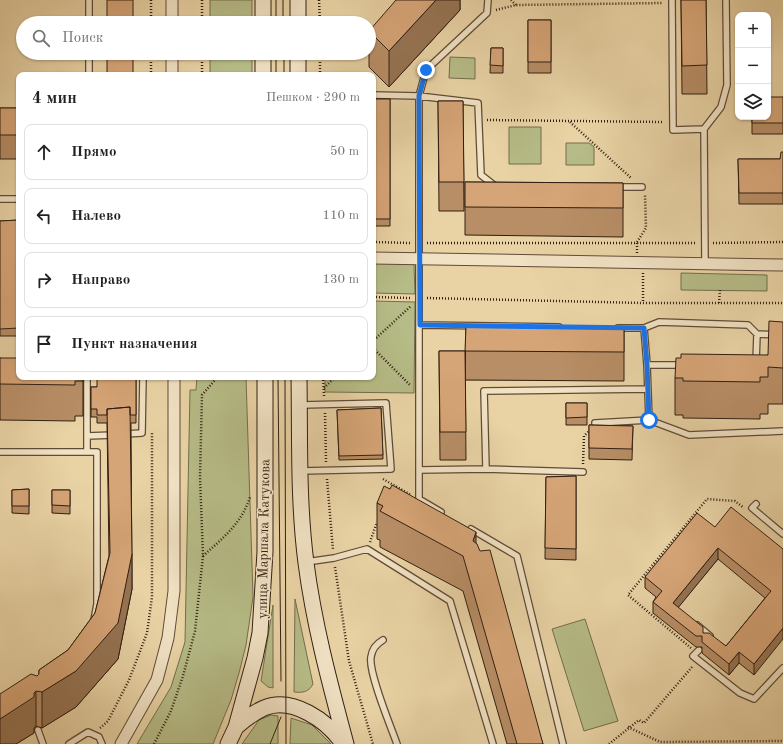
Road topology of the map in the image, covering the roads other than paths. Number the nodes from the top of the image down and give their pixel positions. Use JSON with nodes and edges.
{"nodes":[{"id":1,"x":89,"y":0,"type":"edge"},
{"id":2,"x":172,"y":0,"type":"edge"},
{"id":3,"x":263,"y":0,"type":"edge"},
{"id":4,"x":298,"y":0,"type":"edge"},
{"id":5,"x":488,"y":0,"type":"edge"},
{"id":6,"x":672,"y":0,"type":"edge"},
{"id":7,"x":726,"y":0,"type":"edge"},
{"id":8,"x":89,"y":16,"type":"edge"},
{"id":9,"x":172,"y":16,"type":"edge"},
{"id":10,"x":263,"y":16,"type":"edge"},
{"id":11,"x":298,"y":16,"type":"edge"},
{"id":12,"x":89,"y":60,"type":"edge"},
{"id":13,"x":172,"y":60,"type":"edge"},
{"id":14,"x":263,"y":60,"type":"edge"},
{"id":15,"x":298,"y":60,"type":"edge"},
{"id":16,"x":89,"y":72,"type":"edge"},
{"id":17,"x":172,"y":72,"type":"edge"},
{"id":18,"x":263,"y":72,"type":"edge"},
{"id":19,"x":298,"y":72,"type":"edge"},
{"id":20,"x":376,"y":95,"type":"edge"},
{"id":21,"x":419,"y":96,"type":"junction"},
{"id":22,"x":704,"y":129,"type":"junction"},
{"id":23,"x":501,"y":186,"type":"edge"},
{"id":24,"x":610,"y":187,"type":"edge"},
{"id":25,"x":642,"y":187,"type":"road end"},
{"id":26,"x":0,"y":199,"type":"edge"},
{"id":27,"x":16,"y":199,"type":"edge"},
{"id":28,"x":376,"y":258,"type":"edge"},
{"id":29,"x":420,"y":259,"type":"junction"},
{"id":30,"x":705,"y":264,"type":"junction"},
{"id":31,"x":783,"y":265,"type":"edge"},
{"id":32,"x":420,"y":325,"type":"junction"},
{"id":33,"x":567,"y":327,"type":"edge"},
{"id":34,"x":613,"y":328,"type":"edge"},
{"id":35,"x":644,"y":328,"type":"junction"},
{"id":36,"x":757,"y":334,"type":"junction"},
{"id":37,"x":783,"y":335,"type":"edge"},
{"id":38,"x":647,"y":365,"type":"junction"},
{"id":39,"x":686,"y":365,"type":"edge"},
{"id":40,"x":748,"y":365,"type":"edge"},
{"id":41,"x":87,"y":380,"type":"edge"},
{"id":42,"x":143,"y":380,"type":"edge"},
{"id":43,"x":174,"y":380,"type":"edge"},
{"id":44,"x":265,"y":380,"type":"edge"},
{"id":45,"x":299,"y":380,"type":"edge"},
{"id":46,"x":648,"y":389,"type":"junction"},
{"id":47,"x":300,"y":405,"type":"junction"},
{"id":48,"x":649,"y":420,"type":"junction"},
{"id":49,"x":595,"y":423,"type":"road end"},
{"id":50,"x":783,"y":431,"type":"edge"},
{"id":51,"x":88,"y":436,"type":"junction"},
{"id":52,"x":0,"y":452,"type":"edge"},
{"id":53,"x":87,"y":452,"type":"junction"},
{"id":54,"x":486,"y":469,"type":"junction"},
{"id":55,"x":419,"y":470,"type":"junction"},
{"id":56,"x":300,"y":471,"type":"junction"},
{"id":57,"x":583,"y":472,"type":"road end"},
{"id":58,"x":756,"y":504,"type":"dead end"},
{"id":59,"x":445,"y":514,"type":"edge"},
{"id":60,"x":464,"y":526,"type":"edge"},
{"id":61,"x":783,"y":534,"type":"edge"},
{"id":62,"x":306,"y":562,"type":"junction"},
{"id":63,"x":693,"y":622,"type":"edge"},
{"id":64,"x":93,"y":626,"type":"edge"},
{"id":65,"x":383,"y":640,"type":"dead end"},
{"id":66,"x":706,"y":641,"type":"edge"},
{"id":67,"x":698,"y":651,"type":"road end"},
{"id":68,"x":783,"y":668,"type":"edge"},
{"id":69,"x":236,"y":727,"type":"junction"},
{"id":70,"x":38,"y":730,"type":"dead end"},
{"id":71,"x":43,"y":744,"type":"edge"},
{"id":72,"x":69,"y":744,"type":"edge"},
{"id":73,"x":102,"y":744,"type":"edge"},
{"id":74,"x":122,"y":744,"type":"edge"},
{"id":75,"x":228,"y":744,"type":"edge"},
{"id":76,"x":345,"y":744,"type":"edge"},
{"id":77,"x":397,"y":744,"type":"edge"},
{"id":78,"x":493,"y":744,"type":"edge"},
{"id":79,"x":563,"y":744,"type":"edge"}],
"edges":[{"from":1,"to":8,"type":"lane"},
{"from":2,"to":9,"type":"street"},
{"from":3,"to":10,"type":"main road"},
{"from":4,"to":11,"type":"main road"},
{"from":5,"to":21,"type":"lane"},
{"from":6,"to":22,"type":"lane"},
{"from":7,"to":22,"type":"lane"},
{"from":12,"to":16,"type":"lane"},
{"from":13,"to":17,"type":"street"},
{"from":14,"to":18,"type":"main road"},
{"from":15,"to":19,"type":"main road"},
{"from":20,"to":21,"type":"lane"},
{"from":21,"to":23,"type":"lane"},
{"from":21,"to":29,"type":"lane"},
{"from":22,"to":30,"type":"lane"},
{"from":24,"to":25,"type":"lane"},
{"from":26,"to":27,"type":"lane"},
{"from":28,"to":29,"type":"street"},
{"from":29,"to":30,"type":"street"},
{"from":29,"to":32,"type":"lane"},
{"from":30,"to":31,"type":"street"},
{"from":32,"to":33,"type":"lane"},
{"from":32,"to":55,"type":"lane"},
{"from":34,"to":35,"type":"lane"},
{"from":35,"to":36,"type":"lane"},
{"from":35,"to":38,"type":"lane"},
{"from":36,"to":37,"type":"lane"},
{"from":36,"to":40,"type":"lane"},
{"from":38,"to":39,"type":"lane"},
{"from":38,"to":46,"type":"lane"},
{"from":41,"to":51,"type":"lane"},
{"from":42,"to":51,"type":"lane"},
{"from":43,"to":74,"type":"street"},
{"from":44,"to":69,"type":"main road","name":"улица Маршала Катукова"},
{"from":45,"to":47,"type":"main road"},
{"from":46,"to":48,"type":"lane"},
{"from":46,"to":54,"type":"lane"},
{"from":47,"to":56,"type":"main road"},
{"from":47,"to":56,"type":"lane"},
{"from":48,"to":49,"type":"lane"},
{"from":48,"to":50,"type":"lane"},
{"from":51,"to":53,"type":"lane"},
{"from":52,"to":53,"type":"lane"},
{"from":53,"to":64,"type":"lane"},
{"from":54,"to":55,"type":"lane"},
{"from":54,"to":57,"type":"lane"},
{"from":55,"to":59,"type":"lane"},
{"from":56,"to":62,"type":"main road"},
{"from":58,"to":61,"type":"lane"},
{"from":60,"to":79,"type":"lane"},
{"from":62,"to":76,"type":"main road"},
{"from":62,"to":78,"type":"lane"},
{"from":63,"to":66,"type":"lane"},
{"from":65,"to":77,"type":"lane"},
{"from":67,"to":68,"type":"lane"},
{"from":69,"to":75,"type":"main road","name":"улица Маршала Катукова"},
{"from":69,"to":76,"type":"main road"},
{"from":70,"to":71,"type":"lane"},
{"from":72,"to":73,"type":"lane"}]}
